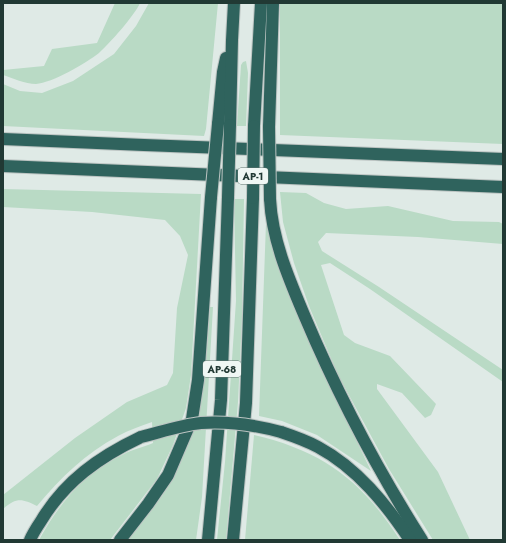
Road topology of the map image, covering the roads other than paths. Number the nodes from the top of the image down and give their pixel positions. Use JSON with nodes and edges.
{"nodes":[{"id":1,"x":234,"y":3,"type":"edge"},
{"id":2,"x":262,"y":3,"type":"edge"},
{"id":3,"x":272,"y":3,"type":"edge"},
{"id":4,"x":232,"y":40,"type":"junction"},
{"id":5,"x":3,"y":139,"type":"edge"},
{"id":6,"x":503,"y":159,"type":"edge"},
{"id":7,"x":3,"y":166,"type":"edge"},
{"id":8,"x":503,"y":187,"type":"edge"},
{"id":9,"x":30,"y":540,"type":"edge"},
{"id":10,"x":120,"y":540,"type":"edge"},
{"id":11,"x":208,"y":540,"type":"edge"},
{"id":12,"x":233,"y":540,"type":"edge"},
{"id":13,"x":410,"y":540,"type":"edge"},
{"id":14,"x":422,"y":540,"type":"edge"}],
"edges":[{"from":1,"to":4,"type":"highway","number":"AP-68"},
{"from":2,"to":12,"type":"highway","number":"AP-68","bridge":true},
{"from":3,"to":14,"type":"highway","bridge":true},
{"from":4,"to":10,"type":"highway","bridge":true},
{"from":4,"to":11,"type":"highway","number":"AP-68","bridge":true},
{"from":5,"to":6,"type":"highway"},
{"from":7,"to":8,"type":"highway","number":"AP-1"},
{"from":9,"to":13,"type":"highway","bridge":true}]}
